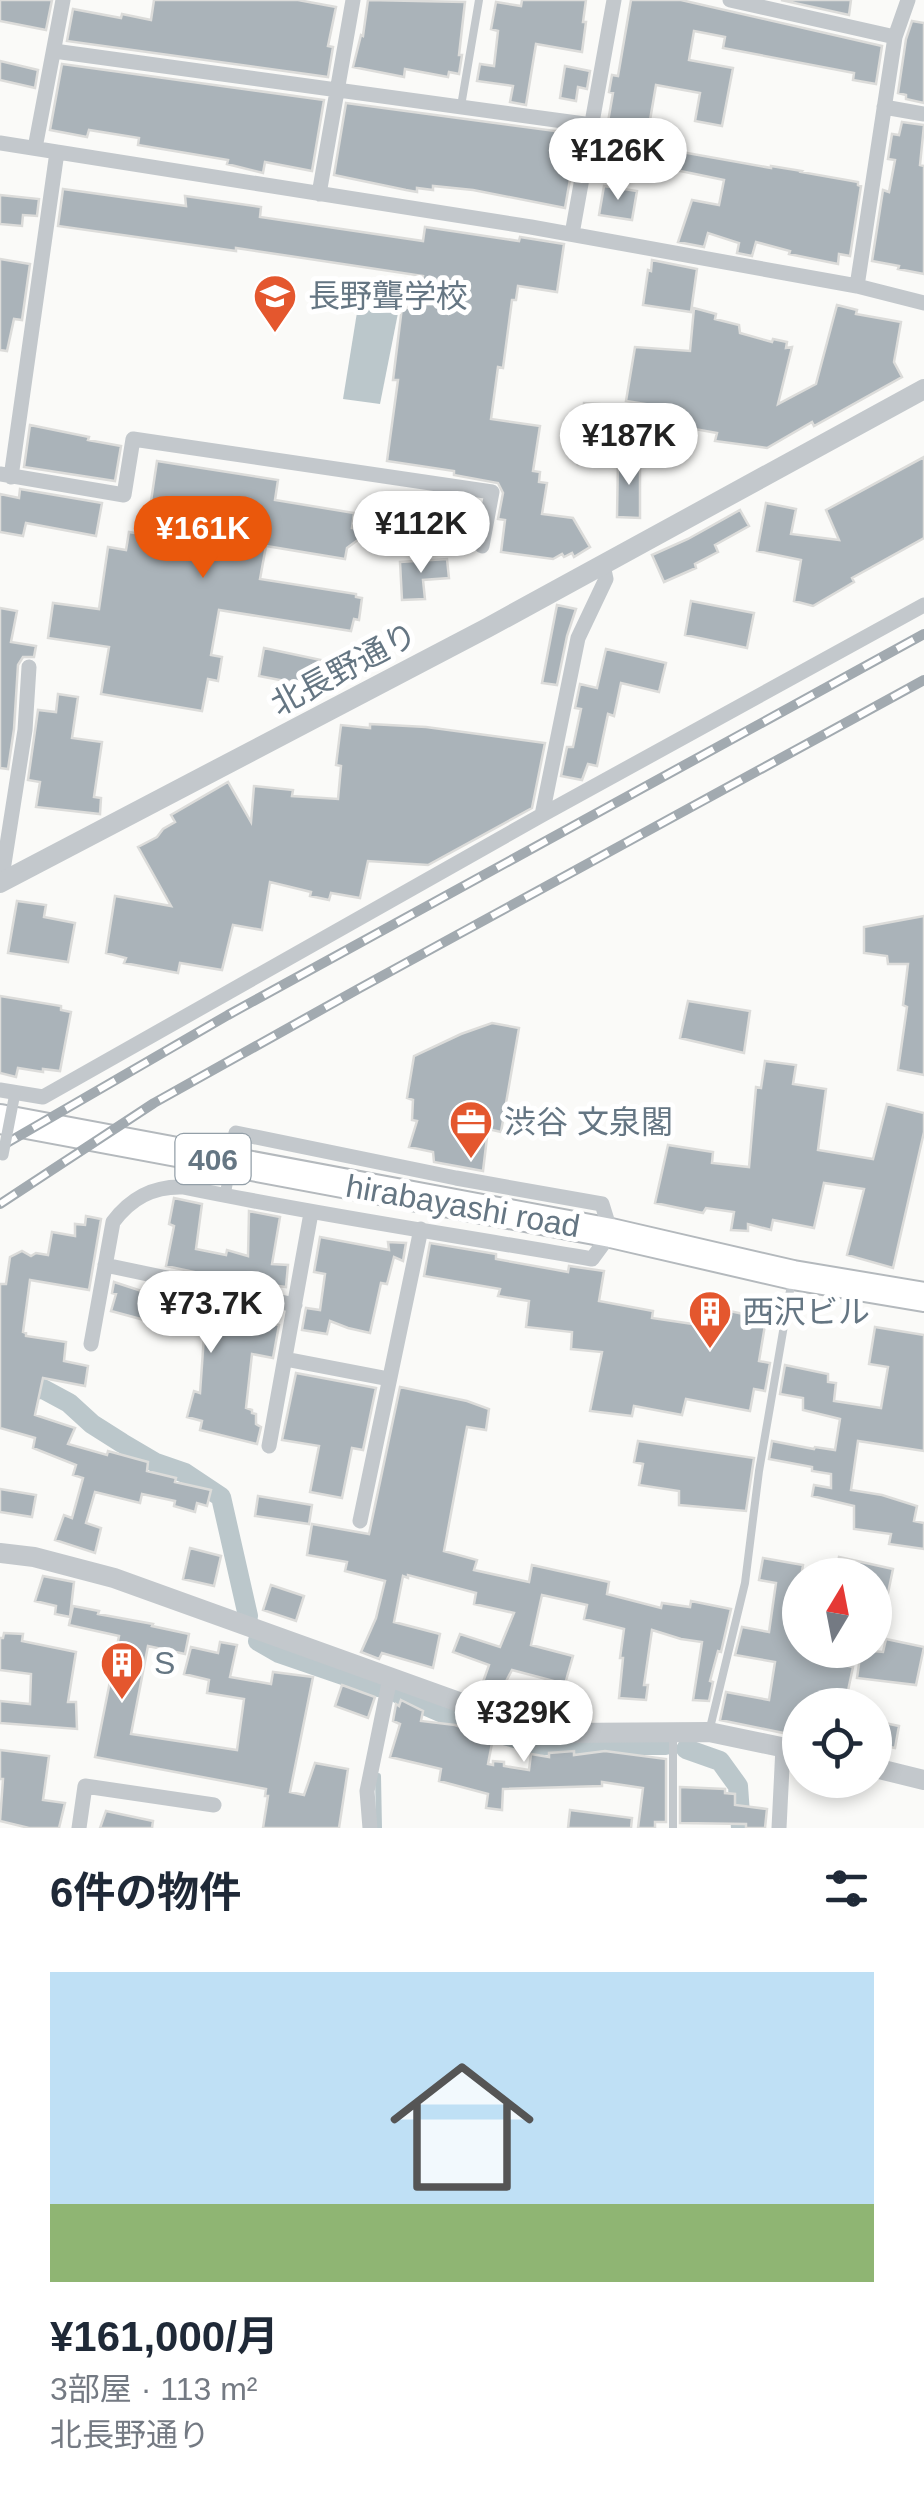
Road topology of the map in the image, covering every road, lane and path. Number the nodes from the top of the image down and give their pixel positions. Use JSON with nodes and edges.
{"nodes":[{"id":1,"x":63,"y":0,"type":"edge"},
{"id":2,"x":353,"y":0,"type":"edge"},
{"id":3,"x":479,"y":0,"type":"edge"},
{"id":4,"x":614,"y":0,"type":"edge"},
{"id":5,"x":730,"y":0,"type":"edge"},
{"id":6,"x":908,"y":0,"type":"edge"},
{"id":7,"x":924,"y":5,"type":"edge"},
{"id":8,"x":895,"y":37,"type":"junction"},
{"id":9,"x":54,"y":50,"type":"junction"},
{"id":10,"x":337,"y":91,"type":"junction"},
{"id":11,"x":461,"y":106,"type":"junction"},
{"id":12,"x":884,"y":107,"type":"junction"},
{"id":13,"x":924,"y":114,"type":"edge"},
{"id":14,"x":592,"y":125,"type":"junction"},
{"id":15,"x":0,"y":142,"type":"edge"},
{"id":16,"x":35,"y":148,"type":"junction"},
{"id":17,"x":57,"y":152,"type":"junction"},
{"id":18,"x":319,"y":194,"type":"junction"},
{"id":19,"x":572,"y":234,"type":"junction"},
{"id":20,"x":858,"y":286,"type":"junction"},
{"id":21,"x":924,"y":303,"type":"edge"},
{"id":22,"x":924,"y":390,"type":"edge"},
{"id":23,"x":6,"y":476,"type":"edge"},
{"id":24,"x":482,"y":546,"type":"dead end"},
{"id":25,"x":603,"y":565,"type":"junction"},
{"id":26,"x":924,"y":605,"type":"edge"},
{"id":27,"x":29,"y":667,"type":"dead end"},
{"id":28,"x":542,"y":815,"type":"junction"},
{"id":29,"x":0,"y":883,"type":"edge"},
{"id":30,"x":7,"y":1092,"type":"edge"},
{"id":31,"x":0,"y":1120,"type":"edge"},
{"id":32,"x":236,"y":1133,"type":"joint"},
{"id":33,"x":1,"y":1156,"type":"edge"},
{"id":34,"x":225,"y":1196,"type":"junction"},
{"id":35,"x":311,"y":1213,"type":"junction"},
{"id":36,"x":421,"y":1229,"type":"junction"},
{"id":37,"x":610,"y":1233,"type":"junction"},
{"id":38,"x":105,"y":1265,"type":"junction"},
{"id":39,"x":793,"y":1275,"type":"junction"},
{"id":40,"x":924,"y":1296,"type":"edge"},
{"id":41,"x":294,"y":1306,"type":"junction"},
{"id":42,"x":91,"y":1344,"type":"dead end"},
{"id":43,"x":285,"y":1359,"type":"junction"},
{"id":44,"x":389,"y":1379,"type":"junction"},
{"id":45,"x":269,"y":1446,"type":"dead end"},
{"id":46,"x":360,"y":1521,"type":"dead end"},
{"id":47,"x":0,"y":1553,"type":"edge"},
{"id":48,"x":390,"y":1678,"type":"junction"},
{"id":49,"x":674,"y":1731,"type":"junction"},
{"id":50,"x":709,"y":1732,"type":"junction"},
{"id":51,"x":782,"y":1747,"type":"edge"},
{"id":52,"x":892,"y":1772,"type":"edge"},
{"id":53,"x":924,"y":1780,"type":"edge"},
{"id":54,"x":784,"y":1798,"type":"edge"},
{"id":55,"x":214,"y":1805,"type":"dead end"},
{"id":56,"x":80,"y":1828,"type":"edge"},
{"id":57,"x":370,"y":1828,"type":"edge"},
{"id":58,"x":673,"y":1828,"type":"edge"},
{"id":59,"x":779,"y":1828,"type":"edge"}],
"edges":[{"from":1,"to":9,"type":"street"},
{"from":2,"to":10,"type":"street"},
{"from":3,"to":11,"type":"lane"},
{"from":4,"to":14,"type":"street"},
{"from":5,"to":8,"type":"street"},
{"from":6,"to":7,"type":"street"},
{"from":6,"to":8,"type":"street"},
{"from":8,"to":12,"type":"street"},
{"from":9,"to":10,"type":"street"},
{"from":9,"to":16,"type":"street"},
{"from":10,"to":11,"type":"street"},
{"from":10,"to":18,"type":"street"},
{"from":11,"to":14,"type":"street"},
{"from":12,"to":13,"type":"street"},
{"from":12,"to":20,"type":"street"},
{"from":14,"to":19,"type":"street"},
{"from":15,"to":16,"type":"street"},
{"from":16,"to":17,"type":"street"},
{"from":17,"to":18,"type":"street"},
{"from":17,"to":23,"type":"street"},
{"from":18,"to":19,"type":"street"},
{"from":19,"to":20,"type":"street"},
{"from":20,"to":21,"type":"street"},
{"from":22,"to":25,"type":"street","name":"北長野通り"},
{"from":23,"to":24,"type":"street"},
{"from":25,"to":28,"type":"street"},
{"from":25,"to":29,"type":"street","name":"北長野通り"},
{"from":26,"to":28,"type":"street"},
{"from":27,"to":29,"type":"street"},
{"from":28,"to":30,"type":"street"},
{"from":30,"to":33,"type":"street","bridge":true},
{"from":31,"to":37,"type":"highway","name":"hirabayashi road","number":"406"},
{"from":32,"to":34,"type":"street","bridge":true},
{"from":32,"to":37,"type":"street"},
{"from":34,"to":35,"type":"street"},
{"from":34,"to":38,"type":"street"},
{"from":35,"to":36,"type":"street"},
{"from":35,"to":41,"type":"street"},
{"from":36,"to":37,"type":"street"},
{"from":36,"to":44,"type":"street"},
{"from":37,"to":39,"type":"highway","name":"hirabayashi road","number":"406"},
{"from":38,"to":41,"type":"street"},
{"from":38,"to":42,"type":"street"},
{"from":39,"to":40,"type":"highway","name":"hirabayashi road","number":"406"},
{"from":39,"to":50,"type":"lane"},
{"from":41,"to":43,"type":"street"},
{"from":43,"to":44,"type":"street"},
{"from":43,"to":45,"type":"street"},
{"from":44,"to":46,"type":"street"},
{"from":47,"to":48,"type":"street"},
{"from":48,"to":49,"type":"street"},
{"from":48,"to":57,"type":"street"},
{"from":49,"to":50,"type":"street"},
{"from":49,"to":58,"type":"lane"},
{"from":50,"to":51,"type":"street"},
{"from":52,"to":53,"type":"street"},
{"from":54,"to":59,"type":"street"},
{"from":55,"to":56,"type":"street"}]}
